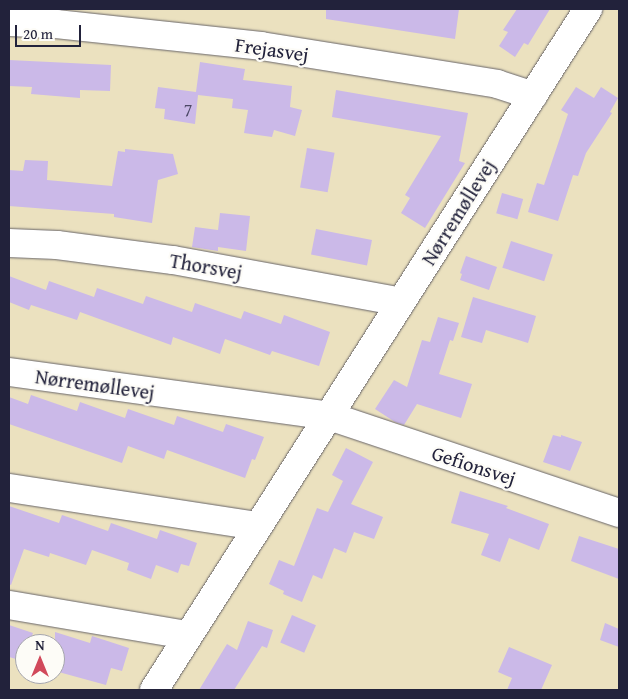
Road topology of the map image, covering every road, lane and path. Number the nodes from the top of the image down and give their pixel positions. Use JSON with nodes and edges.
{"nodes":[{"id":1,"x":588,"y":9,"type":"edge"},
{"id":2,"x":9,"y":22,"type":"edge"},
{"id":3,"x":533,"y":96,"type":"junction"},
{"id":4,"x":9,"y":243,"type":"edge"},
{"id":5,"x":401,"y":302,"type":"junction"},
{"id":6,"x":9,"y":372,"type":"edge"},
{"id":7,"x":329,"y":416,"type":"junction"},
{"id":8,"x":9,"y":488,"type":"edge"},
{"id":9,"x":619,"y":513,"type":"edge"},
{"id":10,"x":258,"y":526,"type":"junction"},
{"id":11,"x":9,"y":606,"type":"edge"},
{"id":12,"x":187,"y":635,"type":"junction"},
{"id":13,"x":154,"y":690,"type":"edge"}],
"edges":[{"from":1,"to":3,"type":"street","name":"Nørremøllevej"},
{"from":2,"to":3,"type":"street","name":"Frejasvej"},
{"from":3,"to":5,"type":"street","name":"Nørremøllevej"},
{"from":4,"to":5,"type":"street","name":"Thorsvej"},
{"from":5,"to":7,"type":"street","name":"Nørremøllevej"},
{"from":6,"to":7,"type":"street","name":"Nørremøllevej"},
{"from":7,"to":9,"type":"street","name":"Gefionsvej"},
{"from":7,"to":10,"type":"street","name":"Nørremøllevej"},
{"from":8,"to":10,"type":"street"},
{"from":10,"to":12,"type":"street","name":"Nørremøllevej"},
{"from":11,"to":12,"type":"street"},
{"from":12,"to":13,"type":"street","name":"Nørremøllevej"}]}
